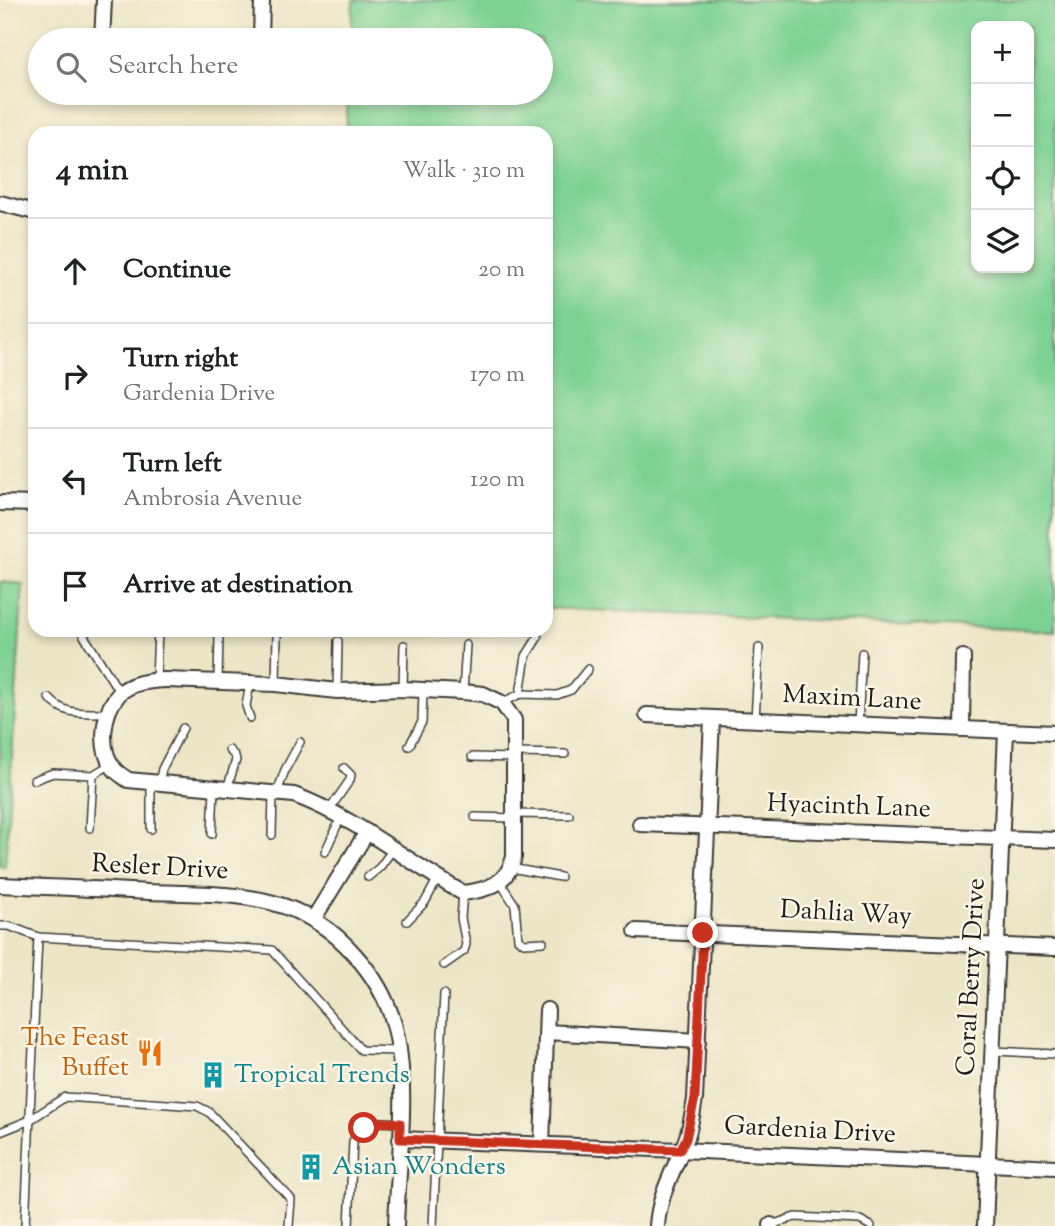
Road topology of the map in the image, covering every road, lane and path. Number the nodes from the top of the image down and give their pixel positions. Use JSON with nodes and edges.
{"nodes":[{"id":1,"x":104,"y":0,"type":"edge"},
{"id":2,"x":262,"y":0,"type":"edge"},
{"id":3,"x":103,"y":28,"type":"edge"},
{"id":4,"x":261,"y":28,"type":"edge"},
{"id":5,"x":0,"y":203,"type":"edge"},
{"id":6,"x":28,"y":210,"type":"edge"},
{"id":7,"x":0,"y":503,"type":"edge"},
{"id":8,"x":28,"y":504,"type":"edge"},
{"id":9,"x":86,"y":637,"type":"edge"},
{"id":10,"x":158,"y":637,"type":"edge"},
{"id":11,"x":219,"y":637,"type":"edge"},
{"id":12,"x":277,"y":637,"type":"edge"},
{"id":13,"x":538,"y":637,"type":"dead end"},
{"id":14,"x":338,"y":641,"type":"dead end"},
{"id":15,"x":404,"y":645,"type":"dead end"},
{"id":16,"x":466,"y":645,"type":"dead end"},
{"id":17,"x":759,"y":648,"type":"dead end"},
{"id":18,"x":862,"y":653,"type":"dead end"},
{"id":19,"x":963,"y":657,"type":"dead end"},
{"id":20,"x":588,"y":669,"type":"dead end"},
{"id":21,"x":156,"y":681,"type":"junction"},
{"id":22,"x":218,"y":682,"type":"junction"},
{"id":23,"x":250,"y":684,"type":"junction"},
{"id":24,"x":276,"y":684,"type":"junction"},
{"id":25,"x":403,"y":689,"type":"junction"},
{"id":26,"x":423,"y":690,"type":"junction"},
{"id":27,"x":337,"y":691,"type":"junction"},
{"id":28,"x":463,"y":692,"type":"junction"},
{"id":29,"x":120,"y":693,"type":"junction"},
{"id":30,"x":520,"y":694,"type":"junction"},
{"id":31,"x":49,"y":698,"type":"dead end"},
{"id":32,"x":502,"y":703,"type":"junction"},
{"id":33,"x":107,"y":713,"type":"junction"},
{"id":34,"x":647,"y":715,"type":"dead end"},
{"id":35,"x":250,"y":718,"type":"dead end"},
{"id":36,"x":712,"y":719,"type":"junction"},
{"id":37,"x":755,"y":720,"type":"junction"},
{"id":38,"x":858,"y":724,"type":"junction"},
{"id":39,"x":183,"y":728,"type":"dead end"},
{"id":40,"x":962,"y":729,"type":"junction"},
{"id":41,"x":1006,"y":731,"type":"junction"},
{"id":42,"x":1055,"y":733,"type":"edge"},
{"id":43,"x":300,"y":742,"type":"dead end"},
{"id":44,"x":409,"y":746,"type":"dead end"},
{"id":45,"x":229,"y":750,"type":"dead end"},
{"id":46,"x":565,"y":754,"type":"dead end"},
{"id":47,"x":515,"y":756,"type":"junction"},
{"id":48,"x":472,"y":757,"type":"dead end"},
{"id":49,"x":112,"y":764,"type":"junction"},
{"id":50,"x":344,"y":768,"type":"dead end"},
{"id":51,"x":93,"y":775,"type":"junction"},
{"id":52,"x":34,"y":780,"type":"dead end"},
{"id":53,"x":155,"y":783,"type":"junction"},
{"id":54,"x":220,"y":789,"type":"junction"},
{"id":55,"x":275,"y":793,"type":"junction"},
{"id":56,"x":335,"y":813,"type":"junction"},
{"id":57,"x":569,"y":815,"type":"dead end"},
{"id":58,"x":514,"y":816,"type":"junction"},
{"id":59,"x":475,"y":817,"type":"dead end"},
{"id":60,"x":640,"y":824,"type":"dead end"},
{"id":61,"x":708,"y":826,"type":"junction"},
{"id":62,"x":90,"y":828,"type":"dead end"},
{"id":63,"x":151,"y":829,"type":"dead end"},
{"id":64,"x":367,"y":832,"type":"junction"},
{"id":65,"x":212,"y":834,"type":"dead end"},
{"id":66,"x":272,"y":835,"type":"dead end"},
{"id":67,"x":1003,"y":839,"type":"junction"},
{"id":68,"x":1055,"y":841,"type":"edge"},
{"id":69,"x":393,"y":849,"type":"junction"},
{"id":70,"x":325,"y":852,"type":"dead end"},
{"id":71,"x":505,"y":876,"type":"junction"},
{"id":72,"x":368,"y":877,"type":"dead end"},
{"id":73,"x":560,"y":877,"type":"dead end"},
{"id":74,"x":438,"y":878,"type":"junction"},
{"id":75,"x":0,"y":885,"type":"edge"},
{"id":76,"x":463,"y":893,"type":"junction"},
{"id":77,"x":314,"y":918,"type":"junction"},
{"id":78,"x":407,"y":921,"type":"dead end"},
{"id":79,"x":0,"y":926,"type":"edge"},
{"id":80,"x":636,"y":931,"type":"dead end"},
{"id":81,"x":703,"y":933,"type":"junction"},
{"id":82,"x":38,"y":937,"type":"junction"},
{"id":83,"x":543,"y":943,"type":"dead end"},
{"id":84,"x":998,"y":946,"type":"junction"},
{"id":85,"x":1055,"y":948,"type":"edge"},
{"id":86,"x":444,"y":965,"type":"dead end"},
{"id":87,"x":444,"y":994,"type":"dead end"},
{"id":88,"x":547,"y":1010,"type":"dead end"},
{"id":89,"x":547,"y":1032,"type":"junction"},
{"id":90,"x":698,"y":1041,"type":"junction"},
{"id":91,"x":399,"y":1051,"type":"junction"},
{"id":92,"x":993,"y":1051,"type":"junction"},
{"id":93,"x":1055,"y":1054,"type":"edge"},
{"id":94,"x":30,"y":1120,"type":"junction"},
{"id":95,"x":400,"y":1123,"type":"junction"},
{"id":96,"x":0,"y":1132,"type":"edge"},
{"id":97,"x":400,"y":1139,"type":"junction"},
{"id":98,"x":437,"y":1141,"type":"junction"},
{"id":99,"x":542,"y":1144,"type":"junction"},
{"id":100,"x":680,"y":1150,"type":"junction"},
{"id":101,"x":988,"y":1164,"type":"junction"},
{"id":102,"x":1055,"y":1167,"type":"edge"},
{"id":103,"x":771,"y":1225,"type":"edge"},
{"id":104,"x":25,"y":1226,"type":"edge"},
{"id":105,"x":289,"y":1226,"type":"edge"},
{"id":106,"x":349,"y":1226,"type":"edge"},
{"id":107,"x":396,"y":1226,"type":"edge"},
{"id":108,"x":433,"y":1226,"type":"edge"},
{"id":109,"x":657,"y":1226,"type":"edge"},
{"id":110,"x":871,"y":1226,"type":"edge"},
{"id":111,"x":985,"y":1226,"type":"edge"}],
"edges":[{"from":1,"to":3,"type":"street"},
{"from":2,"to":4,"type":"street"},
{"from":5,"to":6,"type":"street"},
{"from":7,"to":8,"type":"street"},
{"from":9,"to":29,"type":"lane"},
{"from":10,"to":21,"type":"lane"},
{"from":11,"to":22,"type":"lane"},
{"from":12,"to":24,"type":"lane"},
{"from":13,"to":30,"type":"lane"},
{"from":14,"to":27,"type":"lane"},
{"from":15,"to":25,"type":"lane"},
{"from":16,"to":28,"type":"lane"},
{"from":17,"to":37,"type":"lane"},
{"from":18,"to":38,"type":"lane"},
{"from":19,"to":40,"type":"street"},
{"from":20,"to":30,"type":"lane"},
{"from":21,"to":22,"type":"street"},
{"from":21,"to":29,"type":"street"},
{"from":22,"to":23,"type":"street"},
{"from":23,"to":24,"type":"street"},
{"from":23,"to":35,"type":"lane"},
{"from":24,"to":27,"type":"street"},
{"from":25,"to":26,"type":"street"},
{"from":25,"to":27,"type":"street"},
{"from":26,"to":28,"type":"street"},
{"from":26,"to":44,"type":"lane"},
{"from":28,"to":32,"type":"street"},
{"from":29,"to":33,"type":"street"},
{"from":30,"to":32,"type":"lane"},
{"from":31,"to":33,"type":"lane"},
{"from":32,"to":47,"type":"street"},
{"from":33,"to":49,"type":"street"},
{"from":34,"to":36,"type":"street","name":"Maxim Lane"},
{"from":36,"to":37,"type":"street","name":"Maxim Lane"},
{"from":36,"to":61,"type":"street"},
{"from":37,"to":38,"type":"street","name":"Maxim Lane"},
{"from":38,"to":40,"type":"street","name":"Maxim Lane"},
{"from":39,"to":53,"type":"lane"},
{"from":40,"to":41,"type":"street","name":"Maxim Lane"},
{"from":41,"to":42,"type":"street","name":"Maxim Lane"},
{"from":41,"to":67,"type":"street","name":"Coral Berry Drive"},
{"from":43,"to":55,"type":"lane"},
{"from":45,"to":54,"type":"lane"},
{"from":46,"to":47,"type":"lane"},
{"from":47,"to":48,"type":"lane"},
{"from":47,"to":58,"type":"street"},
{"from":49,"to":51,"type":"lane"},
{"from":49,"to":53,"type":"street"},
{"from":50,"to":56,"type":"lane"},
{"from":51,"to":52,"type":"lane"},
{"from":51,"to":62,"type":"lane"},
{"from":53,"to":54,"type":"street"},
{"from":53,"to":63,"type":"lane"},
{"from":54,"to":55,"type":"street"},
{"from":54,"to":65,"type":"lane"},
{"from":55,"to":56,"type":"street"},
{"from":55,"to":66,"type":"lane"},
{"from":56,"to":64,"type":"street"},
{"from":56,"to":70,"type":"lane"},
{"from":57,"to":58,"type":"lane"},
{"from":58,"to":59,"type":"lane"},
{"from":58,"to":71,"type":"street"},
{"from":60,"to":61,"type":"street","name":"Hyacinth Lane"},
{"from":61,"to":67,"type":"street","name":"Hyacinth Lane"},
{"from":61,"to":81,"type":"street"},
{"from":64,"to":69,"type":"street"},
{"from":64,"to":77,"type":"street"},
{"from":67,"to":68,"type":"street","name":"Hyacinth Lane"},
{"from":67,"to":84,"type":"street","name":"Coral Berry Drive"},
{"from":69,"to":72,"type":"lane"},
{"from":69,"to":74,"type":"street"},
{"from":71,"to":73,"type":"lane"},
{"from":71,"to":76,"type":"street"},
{"from":71,"to":83,"type":"lane"},
{"from":74,"to":76,"type":"street"},
{"from":74,"to":78,"type":"lane"},
{"from":75,"to":77,"type":"street","name":"Resler Drive"},
{"from":76,"to":86,"type":"lane"},
{"from":77,"to":91,"type":"street","name":"Resler Drive"},
{"from":79,"to":82,"type":"lane"},
{"from":80,"to":81,"type":"street","name":"Dahlia Way"},
{"from":81,"to":84,"type":"street","name":"Dahlia Way"},
{"from":81,"to":90,"type":"street"},
{"from":82,"to":91,"type":"lane"},
{"from":82,"to":94,"type":"lane"},
{"from":84,"to":85,"type":"street","name":"Dahlia Way"},
{"from":84,"to":92,"type":"street","name":"Coral Berry Drive"},
{"from":87,"to":98,"type":"lane"},
{"from":88,"to":89,"type":"street"},
{"from":89,"to":90,"type":"street"},
{"from":89,"to":99,"type":"street"},
{"from":90,"to":100,"type":"street"},
{"from":91,"to":95,"type":"street","name":"Resler Drive"},
{"from":92,"to":93,"type":"lane"},
{"from":92,"to":101,"type":"street","name":"Coral Berry Drive"},
{"from":94,"to":96,"type":"lane"},
{"from":94,"to":104,"type":"lane"},
{"from":94,"to":105,"type":"lane"},
{"from":95,"to":97,"type":"street","name":"Resler Drive"},
{"from":95,"to":106,"type":"lane"},
{"from":97,"to":98,"type":"street","name":"Gardenia Drive"},
{"from":97,"to":107,"type":"street","name":"Resler Drive"},
{"from":98,"to":99,"type":"street","name":"Gardenia Drive"},
{"from":98,"to":108,"type":"lane"},
{"from":99,"to":100,"type":"street","name":"Gardenia Drive"},
{"from":100,"to":101,"type":"street","name":"Gardenia Drive"},
{"from":100,"to":109,"type":"street"},
{"from":101,"to":102,"type":"street","name":"Gardenia Drive"},
{"from":101,"to":111,"type":"street","name":"Coral Berry Drive"},
{"from":103,"to":110,"type":"lane"}]}
